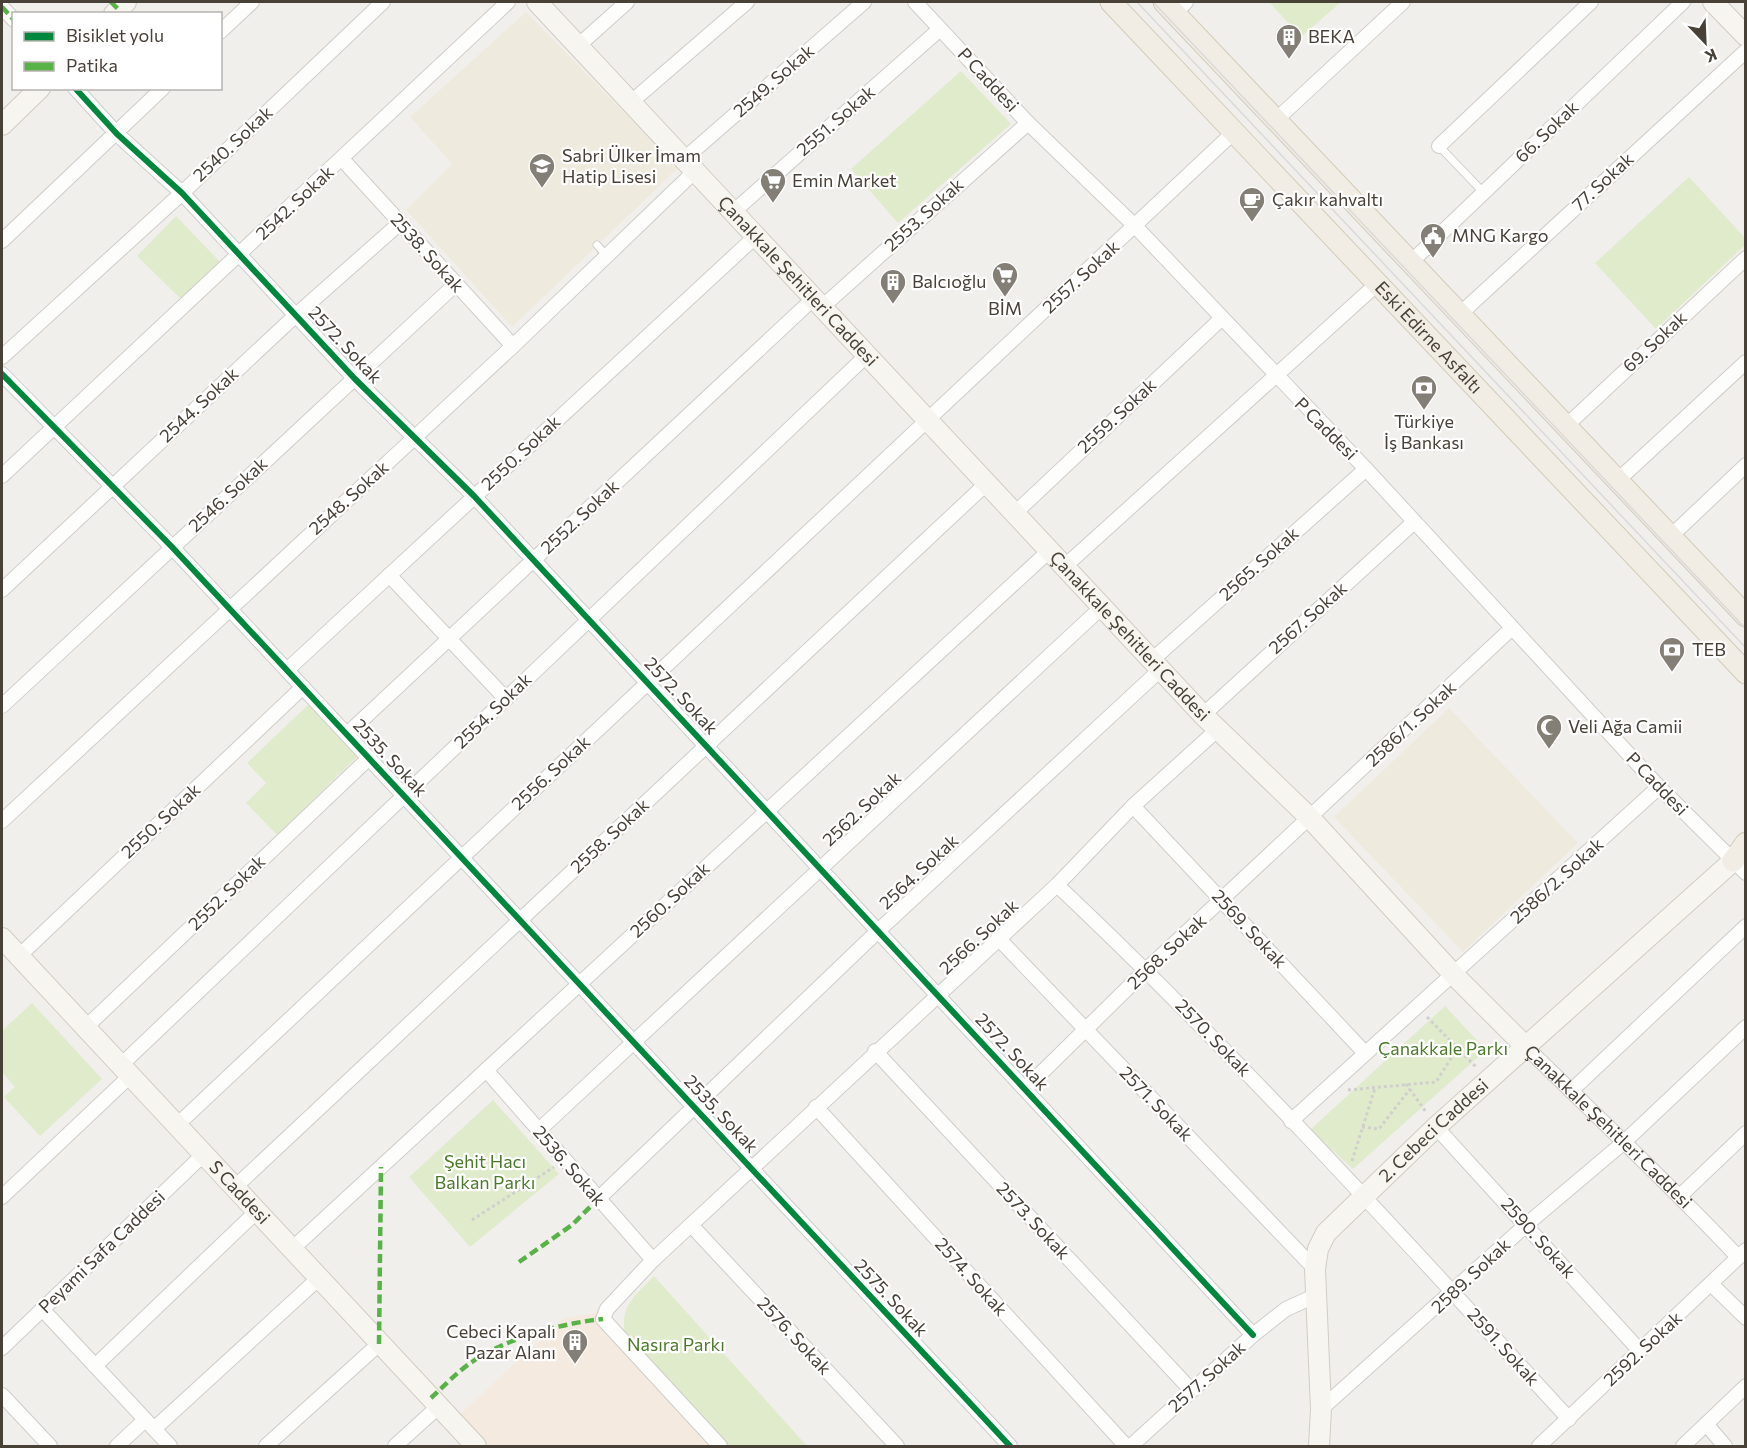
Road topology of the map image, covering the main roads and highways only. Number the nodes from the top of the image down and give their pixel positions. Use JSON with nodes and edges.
{"nodes":[{"id":1,"x":537,"y":2,"type":"edge"},
{"id":2,"x":1111,"y":2,"type":"edge"},
{"id":3,"x":1713,"y":2,"type":"edge"},
{"id":4,"x":1175,"y":6,"type":"edge"},
{"id":5,"x":1746,"y":36,"type":"edge"},
{"id":6,"x":38,"y":90,"type":"edge"},
{"id":7,"x":2,"y":123,"type":"edge"},
{"id":8,"x":1746,"y":616,"type":"edge"},
{"id":9,"x":1746,"y":673,"type":"edge"},
{"id":10,"x":1746,"y":843,"type":"edge"},
{"id":11,"x":1741,"y":862,"type":"edge"},
{"id":12,"x":2,"y":938,"type":"edge"},
{"id":13,"x":1525,"y":1046,"type":"junction"},
{"id":14,"x":476,"y":1446,"type":"edge"},
{"id":15,"x":1319,"y":1446,"type":"edge"}],
"edges":[{"from":1,"to":13,"type":"main road","name":"Çanakkale Şehitleri Caddesi"},
{"from":2,"to":9,"type":"main road","name":"Eski Edirne Asfaltı"},
{"from":3,"to":5,"type":"main road"},
{"from":4,"to":8,"type":"main road"},
{"from":6,"to":7,"type":"main road"},
{"from":10,"to":11,"type":"main road"},
{"from":11,"to":13,"type":"main road","name":"2. Cebeci Caddesi"},
{"from":12,"to":14,"type":"main road","name":"S Caddesi"},
{"from":13,"to":15,"type":"main road","name":"2. Cebeci Caddesi"}]}
